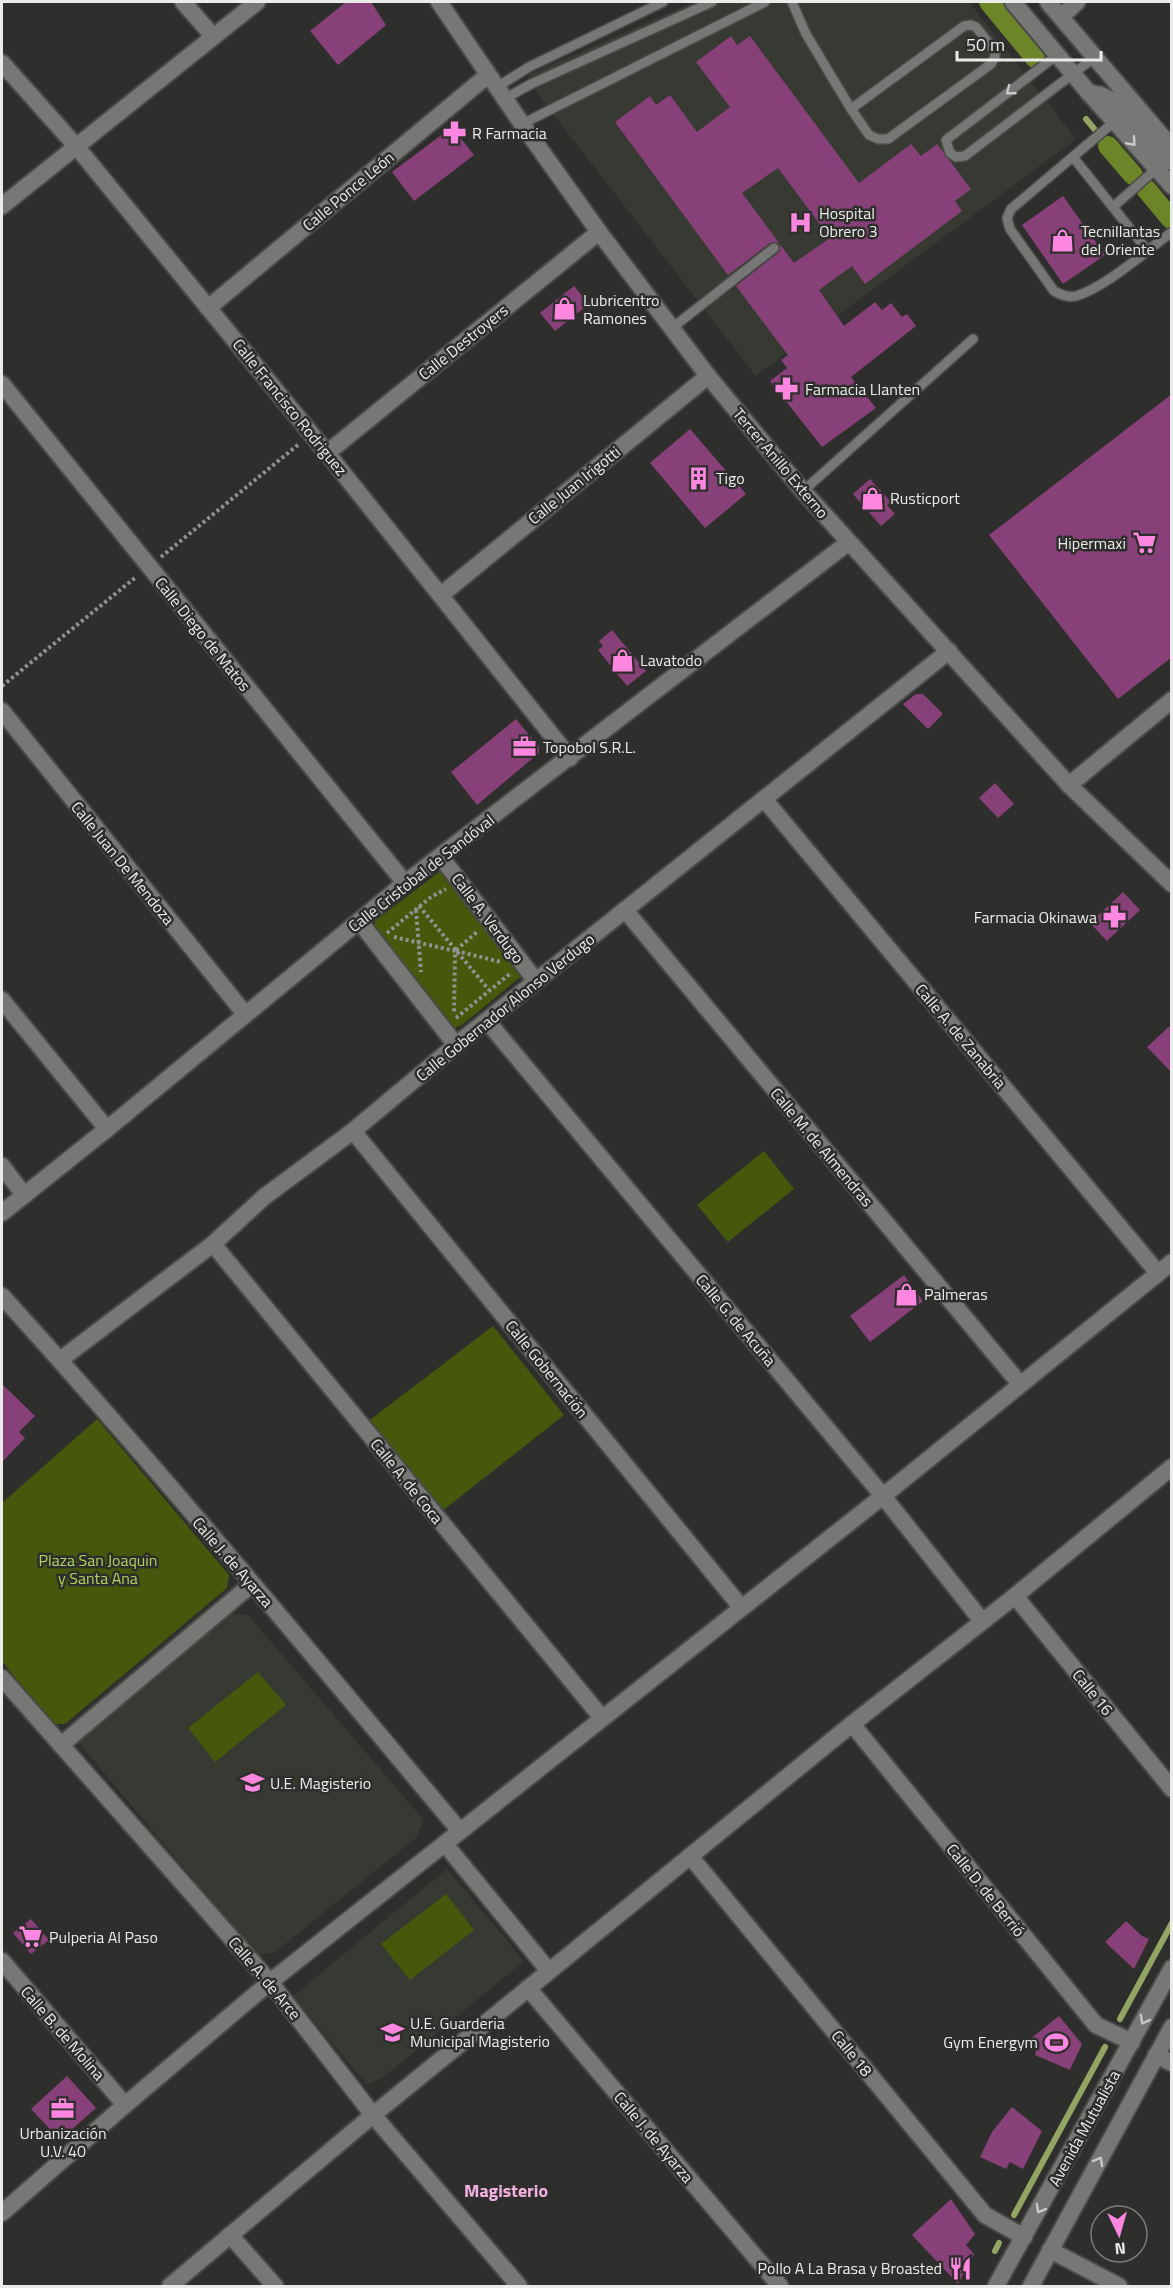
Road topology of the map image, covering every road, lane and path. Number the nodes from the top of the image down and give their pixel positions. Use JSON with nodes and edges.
{"nodes":[{"id":1,"x":183,"y":2,"type":"edge"},
{"id":2,"x":257,"y":2,"type":"edge"},
{"id":3,"x":439,"y":2,"type":"edge"},
{"id":4,"x":663,"y":2,"type":"edge"},
{"id":5,"x":711,"y":2,"type":"edge"},
{"id":6,"x":765,"y":2,"type":"edge"},
{"id":7,"x":792,"y":2,"type":"edge"},
{"id":8,"x":1013,"y":2,"type":"edge"},
{"id":9,"x":1039,"y":2,"type":"edge"},
{"id":10,"x":1048,"y":2,"type":"edge"},
{"id":11,"x":1077,"y":2,"type":"edge"},
{"id":12,"x":1061,"y":17,"type":"junction"},
{"id":13,"x":213,"y":36,"type":"junction"},
{"id":14,"x":1057,"y":56,"type":"junction"},
{"id":15,"x":1090,"y":60,"type":"junction"},
{"id":16,"x":2,"y":63,"type":"edge"},
{"id":17,"x":1073,"y":74,"type":"junction"},
{"id":18,"x":496,"y":87,"type":"junction"},
{"id":19,"x":1089,"y":93,"type":"junction"},
{"id":20,"x":851,"y":109,"type":"junction"},
{"id":21,"x":1114,"y":122,"type":"junction"},
{"id":22,"x":522,"y":124,"type":"junction"},
{"id":23,"x":76,"y":146,"type":"junction"},
{"id":24,"x":1172,"y":148,"type":"edge"},
{"id":25,"x":1073,"y":157,"type":"junction"},
{"id":26,"x":1164,"y":165,"type":"edge"},
{"id":27,"x":1172,"y":186,"type":"edge"},
{"id":28,"x":2,"y":206,"type":"edge"},
{"id":29,"x":1113,"y":207,"type":"junction"},
{"id":30,"x":599,"y":232,"type":"junction"},
{"id":31,"x":1172,"y":232,"type":"edge"},
{"id":32,"x":774,"y":248,"type":"dead end"},
{"id":33,"x":1147,"y":250,"type":"junction"},
{"id":34,"x":208,"y":308,"type":"junction"},
{"id":35,"x":672,"y":328,"type":"junction"},
{"id":36,"x":973,"y":339,"type":"dead end"},
{"id":37,"x":708,"y":376,"type":"junction"},
{"id":38,"x":2,"y":384,"type":"edge"},
{"id":39,"x":327,"y":453,"type":"junction"},
{"id":40,"x":803,"y":491,"type":"junction"},
{"id":41,"x":849,"y":542,"type":"junction"},
{"id":42,"x":441,"y":595,"type":"junction"},
{"id":43,"x":949,"y":651,"type":"junction"},
{"id":44,"x":1172,"y":700,"type":"edge"},
{"id":45,"x":2,"y":711,"type":"edge"},
{"id":46,"x":570,"y":758,"type":"junction"},
{"id":47,"x":1069,"y":785,"type":"junction"},
{"id":48,"x":764,"y":799,"type":"junction"},
{"id":49,"x":440,"y":856,"type":"junction"},
{"id":50,"x":405,"y":883,"type":"junction"},
{"id":51,"x":1172,"y":884,"type":"edge"},
{"id":52,"x":447,"y":889,"type":"dead end"},
{"id":53,"x":418,"y":908,"type":"junction"},
{"id":54,"x":625,"y":910,"type":"junction"},
{"id":55,"x":359,"y":921,"type":"junction"},
{"id":56,"x":482,"y":928,"type":"dead end"},
{"id":57,"x":418,"y":942,"type":"junction"},
{"id":58,"x":455,"y":951,"type":"junction"},
{"id":59,"x":536,"y":981,"type":"junction"},
{"id":60,"x":422,"y":982,"type":"dead end"},
{"id":61,"x":489,"y":990,"type":"junction"},
{"id":62,"x":2,"y":1000,"type":"edge"},
{"id":63,"x":245,"y":1014,"type":"junction"},
{"id":64,"x":487,"y":1021,"type":"junction"},
{"id":65,"x":456,"y":1045,"type":"junction"},
{"id":66,"x":107,"y":1129,"type":"junction"},
{"id":67,"x":353,"y":1131,"type":"junction"},
{"id":68,"x":2,"y":1166,"type":"edge"},
{"id":69,"x":24,"y":1195,"type":"junction"},
{"id":70,"x":2,"y":1213,"type":"edge"},
{"id":71,"x":213,"y":1244,"type":"junction"},
{"id":72,"x":1172,"y":1262,"type":"edge"},
{"id":73,"x":1158,"y":1273,"type":"junction"},
{"id":74,"x":2,"y":1296,"type":"edge"},
{"id":75,"x":60,"y":1360,"type":"junction"},
{"id":76,"x":1020,"y":1384,"type":"junction"},
{"id":77,"x":1172,"y":1467,"type":"edge"},
{"id":78,"x":883,"y":1496,"type":"junction"},
{"id":79,"x":252,"y":1584,"type":"junction"},
{"id":80,"x":1015,"y":1596,"type":"junction"},
{"id":81,"x":741,"y":1607,"type":"junction"},
{"id":82,"x":982,"y":1621,"type":"junction"},
{"id":83,"x":2,"y":1678,"type":"edge"},
{"id":84,"x":602,"y":1718,"type":"junction"},
{"id":85,"x":852,"y":1724,"type":"junction"},
{"id":86,"x":61,"y":1745,"type":"junction"},
{"id":87,"x":1172,"y":1789,"type":"edge"},
{"id":88,"x":460,"y":1831,"type":"junction"},
{"id":89,"x":445,"y":1844,"type":"junction"},
{"id":90,"x":690,"y":1856,"type":"junction"},
{"id":91,"x":2,"y":1961,"type":"edge"},
{"id":92,"x":1172,"y":1968,"type":"edge"},
{"id":93,"x":549,"y":1971,"type":"junction"},
{"id":94,"x":270,"y":1982,"type":"junction"},
{"id":95,"x":528,"y":1988,"type":"junction"},
{"id":96,"x":1172,"y":2027,"type":"edge"},
{"id":97,"x":1132,"y":2042,"type":"junction"},
{"id":98,"x":1164,"y":2059,"type":"edge"},
{"id":99,"x":124,"y":2105,"type":"junction"},
{"id":100,"x":373,"y":2115,"type":"junction"},
{"id":101,"x":2,"y":2213,"type":"edge"},
{"id":102,"x":230,"y":2235,"type":"junction"},
{"id":103,"x":1024,"y":2237,"type":"junction"},
{"id":104,"x":1050,"y":2250,"type":"junction"},
{"id":105,"x":170,"y":2286,"type":"edge"},
{"id":106,"x":275,"y":2286,"type":"edge"},
{"id":107,"x":519,"y":2286,"type":"edge"},
{"id":108,"x":780,"y":2286,"type":"edge"},
{"id":109,"x":996,"y":2286,"type":"edge"},
{"id":110,"x":1031,"y":2286,"type":"edge"},
{"id":111,"x":1119,"y":2286,"type":"edge"}],
"edges":[{"from":1,"to":13,"type":"street"},
{"from":2,"to":13,"type":"street"},
{"from":3,"to":18,"type":"street","name":"Tercer Anillo Externo"},
{"from":4,"to":18,"type":"lane"},
{"from":5,"to":18,"type":"lane"},
{"from":6,"to":22,"type":"lane"},
{"from":7,"to":20,"type":"lane"},
{"from":8,"to":14,"type":"street"},
{"from":9,"to":15,"type":"street"},
{"from":10,"to":12,"type":"street"},
{"from":11,"to":12,"type":"street"},
{"from":12,"to":15,"type":"street"},
{"from":13,"to":23,"type":"street"},
{"from":14,"to":17,"type":"street"},
{"from":14,"to":17,"type":"lane","one_way":true},
{"from":15,"to":17,"type":"lane"},
{"from":15,"to":24,"type":"street"},
{"from":16,"to":23,"type":"street","name":"Calle Francisco Rodriguez"},
{"from":17,"to":19,"type":"street"},
{"from":18,"to":22,"type":"street","name":"Tercer Anillo Externo"},
{"from":18,"to":34,"type":"street","name":"Calle Ponce León"},
{"from":19,"to":21,"type":"street"},
{"from":19,"to":26,"type":"street"},
{"from":20,"to":20,"type":"lane"},
{"from":21,"to":25,"type":"lane"},
{"from":21,"to":26,"type":"street","one_way":true},
{"from":22,"to":30,"type":"street","name":"Tercer Anillo Externo"},
{"from":23,"to":28,"type":"street"},
{"from":23,"to":34,"type":"street","name":"Calle Francisco Rodriguez"},
{"from":25,"to":29,"type":"lane"},
{"from":25,"to":33,"type":"lane"},
{"from":26,"to":27,"type":"street"},
{"from":26,"to":29,"type":"lane"},
{"from":29,"to":33,"type":"lane"},
{"from":30,"to":35,"type":"street","name":"Tercer Anillo Externo"},
{"from":30,"to":39,"type":"street","name":"Calle Destroyers"},
{"from":31,"to":33,"type":"lane"},
{"from":32,"to":35,"type":"lane"},
{"from":34,"to":39,"type":"street","name":"Calle Francisco Rodriguez"},
{"from":35,"to":37,"type":"street","name":"Tercer Anillo Externo"},
{"from":36,"to":40,"type":"lane"},
{"from":37,"to":40,"type":"street","name":"Tercer Anillo Externo"},
{"from":37,"to":42,"type":"street","name":"Calle Juan Irigotti"},
{"from":38,"to":50,"type":"street","name":"Calle Diego de Matos"},
{"from":39,"to":42,"type":"street","name":"Calle Francisco Rodriguez"},
{"from":40,"to":41,"type":"street","name":"Tercer Anillo Externo"},
{"from":41,"to":43,"type":"street","name":"Tercer Anillo Externo"},
{"from":41,"to":46,"type":"street","name":"Calle Cristobal de Sandóval"},
{"from":42,"to":46,"type":"street","name":"Calle Francisco Rodriguez"},
{"from":43,"to":47,"type":"street","name":"Tercer Anillo Externo"},
{"from":43,"to":48,"type":"street","name":"Calle Gobernador Alonso Verdugo"},
{"from":44,"to":47,"type":"street"},
{"from":45,"to":63,"type":"street","name":"Calle Juan De Mendoza"},
{"from":46,"to":49,"type":"street","name":"Calle Cristobal de Sandóval"},
{"from":47,"to":51,"type":"street","name":"Tercer Anillo Externo"},
{"from":48,"to":54,"type":"street","name":"Calle Gobernador Alonso Verdugo"},
{"from":48,"to":73,"type":"street","name":"Calle A. de Zanabria"},
{"from":49,"to":50,"type":"street","name":"Calle Cristobal de Sandóval"},
{"from":49,"to":59,"type":"street","name":"Calle A. Verdugo"},
{"from":50,"to":55,"type":"street","name":"Calle Cristobal de Sandóval"},
{"from":52,"to":53,"type":"path"},
{"from":53,"to":57,"type":"path"},
{"from":53,"to":57,"type":"path"},
{"from":53,"to":58,"type":"path"},
{"from":54,"to":59,"type":"street","name":"Calle Gobernador Alonso Verdugo"},
{"from":54,"to":76,"type":"street","name":"Calle M. de Almendras"},
{"from":55,"to":63,"type":"street","name":"Calle Cristobal de Sandóval"},
{"from":55,"to":65,"type":"street"},
{"from":56,"to":58,"type":"path"},
{"from":57,"to":58,"type":"path"},
{"from":57,"to":60,"type":"path"},
{"from":58,"to":61,"type":"path"},
{"from":58,"to":61,"type":"path"},
{"from":58,"to":61,"type":"path"},
{"from":59,"to":64,"type":"street","name":"Calle Gobernador Alonso Verdugo"},
{"from":62,"to":66,"type":"street"},
{"from":63,"to":66,"type":"street","name":"Calle Cristobal de Sandóval"},
{"from":64,"to":65,"type":"street","name":"Calle Gobernador Alonso Verdugo"},
{"from":64,"to":78,"type":"street","name":"Calle G. de Acuña"},
{"from":65,"to":67,"type":"street","name":"Calle Gobernador Alonso Verdugo"},
{"from":66,"to":69,"type":"street","name":"Calle Cristobal de Sandóval"},
{"from":67,"to":71,"type":"street","name":"Calle Gobernador Alonso Verdugo"},
{"from":67,"to":81,"type":"street","name":"Calle Gobernación"},
{"from":68,"to":69,"type":"street"},
{"from":69,"to":70,"type":"street","name":"Calle Cristobal de Sandóval"},
{"from":71,"to":75,"type":"street","name":"Calle Gobernador Alonso Verdugo"},
{"from":71,"to":84,"type":"street","name":"Calle A. de Coca"},
{"from":72,"to":73,"type":"street"},
{"from":73,"to":76,"type":"street"},
{"from":74,"to":75,"type":"street","name":"Calle J. de Ayarza"},
{"from":75,"to":79,"type":"street","name":"Calle J. de Ayarza"},
{"from":76,"to":78,"type":"street"},
{"from":77,"to":80,"type":"street"},
{"from":78,"to":81,"type":"street"},
{"from":78,"to":82,"type":"street","name":"Calle G. de Acuña"},
{"from":79,"to":86,"type":"street"},
{"from":79,"to":88,"type":"street","name":"Calle J. de Ayarza"},
{"from":80,"to":82,"type":"street"},
{"from":80,"to":87,"type":"street","name":"Calle 16"},
{"from":81,"to":84,"type":"street"},
{"from":82,"to":85,"type":"street"},
{"from":83,"to":86,"type":"street","name":"Calle A. de Arce"},
{"from":84,"to":88,"type":"street"},
{"from":85,"to":90,"type":"street"},
{"from":85,"to":97,"type":"street","name":"Calle D. de Berrió"},
{"from":86,"to":94,"type":"street","name":"Calle A. de Arce"},
{"from":88,"to":89,"type":"street"},
{"from":89,"to":93,"type":"street"},
{"from":89,"to":94,"type":"street"},
{"from":90,"to":93,"type":"street"},
{"from":90,"to":103,"type":"street","name":"Calle 18"},
{"from":91,"to":99,"type":"street","name":"Calle B. de Molina"},
{"from":92,"to":97,"type":"street","name":"Avenida Mutualista","one_way":true},
{"from":93,"to":95,"type":"street"},
{"from":94,"to":99,"type":"street"},
{"from":94,"to":100,"type":"street","name":"Calle A. de Arce"},
{"from":95,"to":100,"type":"street"},
{"from":95,"to":108,"type":"street","name":"Calle J. de Ayarza"},
{"from":96,"to":98,"type":"street","name":"Avenida Mutualista"},
{"from":97,"to":103,"type":"street","name":"Avenida Mutualista","one_way":true},
{"from":104,"to":98,"type":"street","name":"Avenida Mutualista","one_way":true},
{"from":99,"to":101,"type":"street"},
{"from":100,"to":102,"type":"street"},
{"from":100,"to":107,"type":"street","name":"Calle A. de Arce"},
{"from":102,"to":105,"type":"street"},
{"from":102,"to":106,"type":"street"},
{"from":103,"to":109,"type":"street","name":"Avenida Mutualista"},
{"from":104,"to":110,"type":"street","name":"Avenida Mutualista"},
{"from":104,"to":111,"type":"street"}]}
